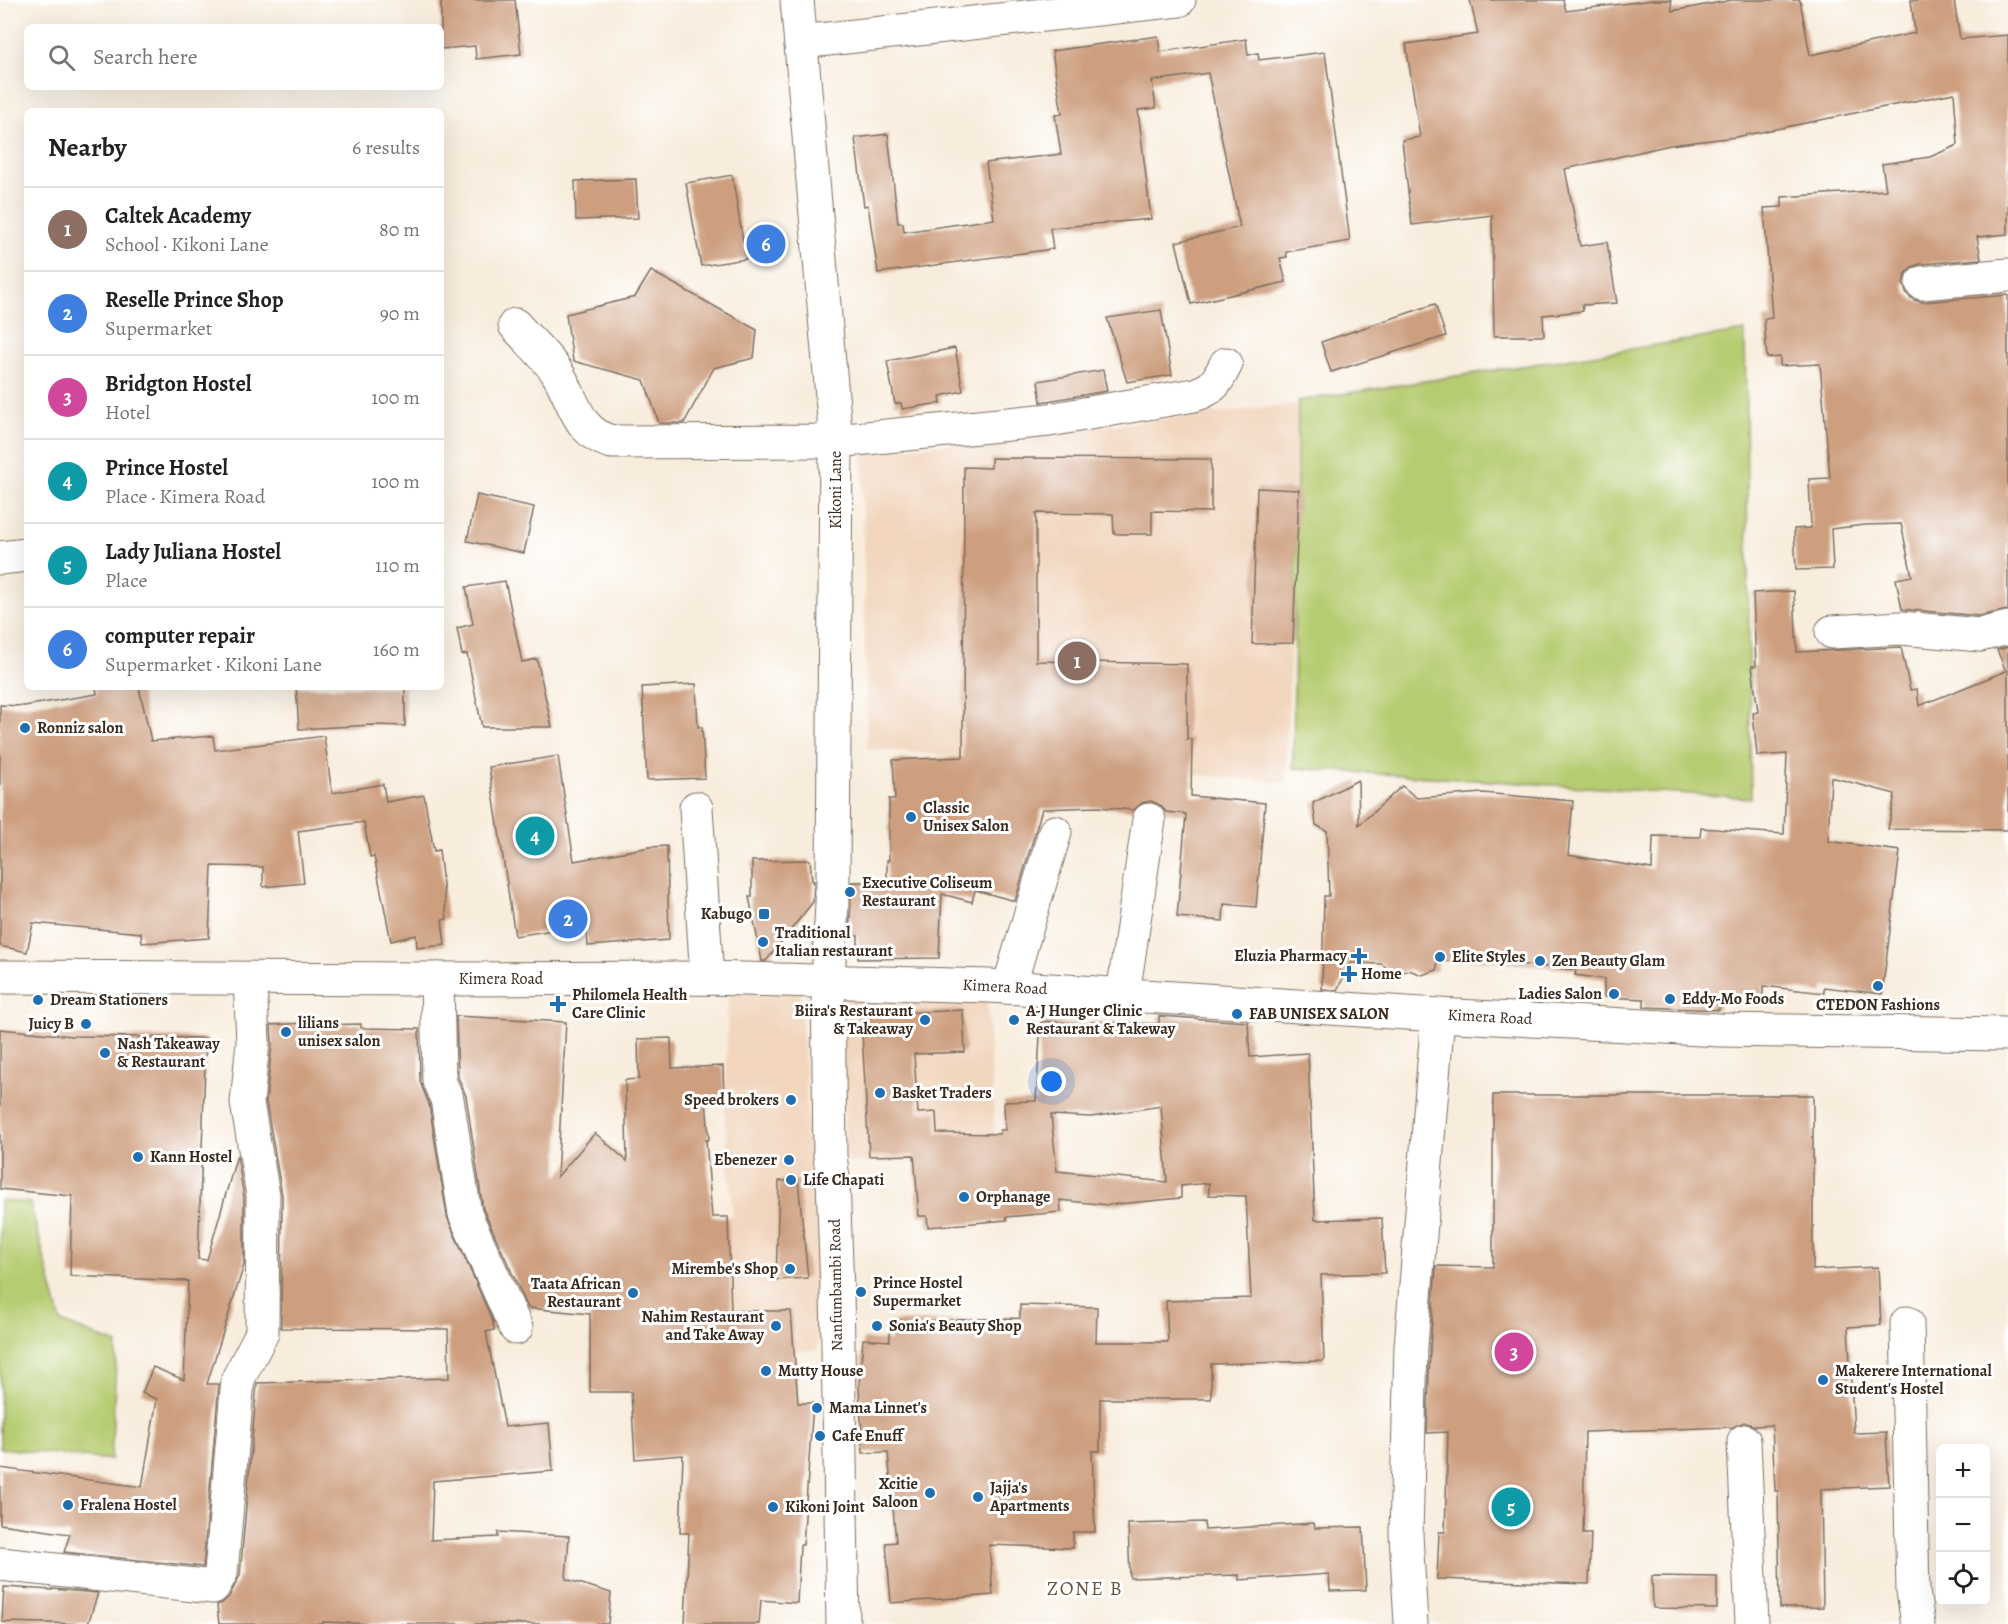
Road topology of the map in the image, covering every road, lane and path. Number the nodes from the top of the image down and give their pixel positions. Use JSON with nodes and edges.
{"nodes":[{"id":1,"x":797,"y":0,"type":"edge"},
{"id":2,"x":1179,"y":0,"type":"edge"},
{"id":3,"x":801,"y":42,"type":"junction"},
{"id":4,"x":2008,"y":275,"type":"edge"},
{"id":5,"x":1922,"y":282,"type":"dead end"},
{"id":6,"x":514,"y":325,"type":"dead end"},
{"id":7,"x":1226,"y":364,"type":"dead end"},
{"id":8,"x":836,"y":441,"type":"junction"},
{"id":9,"x":24,"y":555,"type":"edge"},
{"id":10,"x":0,"y":558,"type":"edge"},
{"id":11,"x":2008,"y":628,"type":"edge"},
{"id":12,"x":1832,"y":632,"type":"dead end"},
{"id":13,"x":696,"y":808,"type":"dead end"},
{"id":14,"x":1149,"y":820,"type":"dead end"},
{"id":15,"x":1055,"y":832,"type":"dead end"},
{"id":16,"x":0,"y":977,"type":"edge"},
{"id":17,"x":707,"y":978,"type":"junction"},
{"id":18,"x":250,"y":979,"type":"junction"},
{"id":19,"x":437,"y":980,"type":"junction"},
{"id":20,"x":828,"y":982,"type":"junction"},
{"id":21,"x":1009,"y":987,"type":"junction"},
{"id":22,"x":1123,"y":994,"type":"junction"},
{"id":23,"x":1438,"y":1015,"type":"junction"},
{"id":24,"x":2008,"y":1034,"type":"edge"},
{"id":25,"x":1907,"y":1323,"type":"dead end"},
{"id":26,"x":516,"y":1328,"type":"dead end"},
{"id":27,"x":1744,"y":1441,"type":"dead end"},
{"id":28,"x":0,"y":1564,"type":"edge"},
{"id":29,"x":843,"y":1624,"type":"edge"},
{"id":30,"x":1411,"y":1624,"type":"edge"},
{"id":31,"x":1752,"y":1624,"type":"edge"},
{"id":32,"x":1918,"y":1624,"type":"edge"}],
"edges":[{"from":1,"to":3,"type":"street","name":"Kikoni Lane"},
{"from":2,"to":3,"type":"street"},
{"from":3,"to":8,"type":"street","name":"Kikoni Lane"},
{"from":4,"to":5,"type":"street"},
{"from":6,"to":8,"type":"street"},
{"from":7,"to":8,"type":"street"},
{"from":8,"to":20,"type":"street","name":"Kikoni Lane"},
{"from":9,"to":10,"type":"street"},
{"from":11,"to":12,"type":"street"},
{"from":13,"to":17,"type":"street"},
{"from":14,"to":22,"type":"street"},
{"from":15,"to":21,"type":"street"},
{"from":16,"to":18,"type":"street","name":"Kimera Road"},
{"from":17,"to":19,"type":"street","name":"Kimera Road"},
{"from":17,"to":20,"type":"street","name":"Kimera Road"},
{"from":18,"to":19,"type":"street","name":"Kimera Road"},
{"from":18,"to":28,"type":"street"},
{"from":19,"to":26,"type":"street"},
{"from":20,"to":21,"type":"street","name":"Kimera Road"},
{"from":20,"to":29,"type":"street","name":"Nanfumbambi Road"},
{"from":21,"to":22,"type":"street","name":"Kimera Road"},
{"from":22,"to":23,"type":"street","name":"Kimera Road"},
{"from":23,"to":24,"type":"street","name":"Kimera Road"},
{"from":23,"to":30,"type":"street"},
{"from":25,"to":32,"type":"street"},
{"from":27,"to":31,"type":"street"}]}
